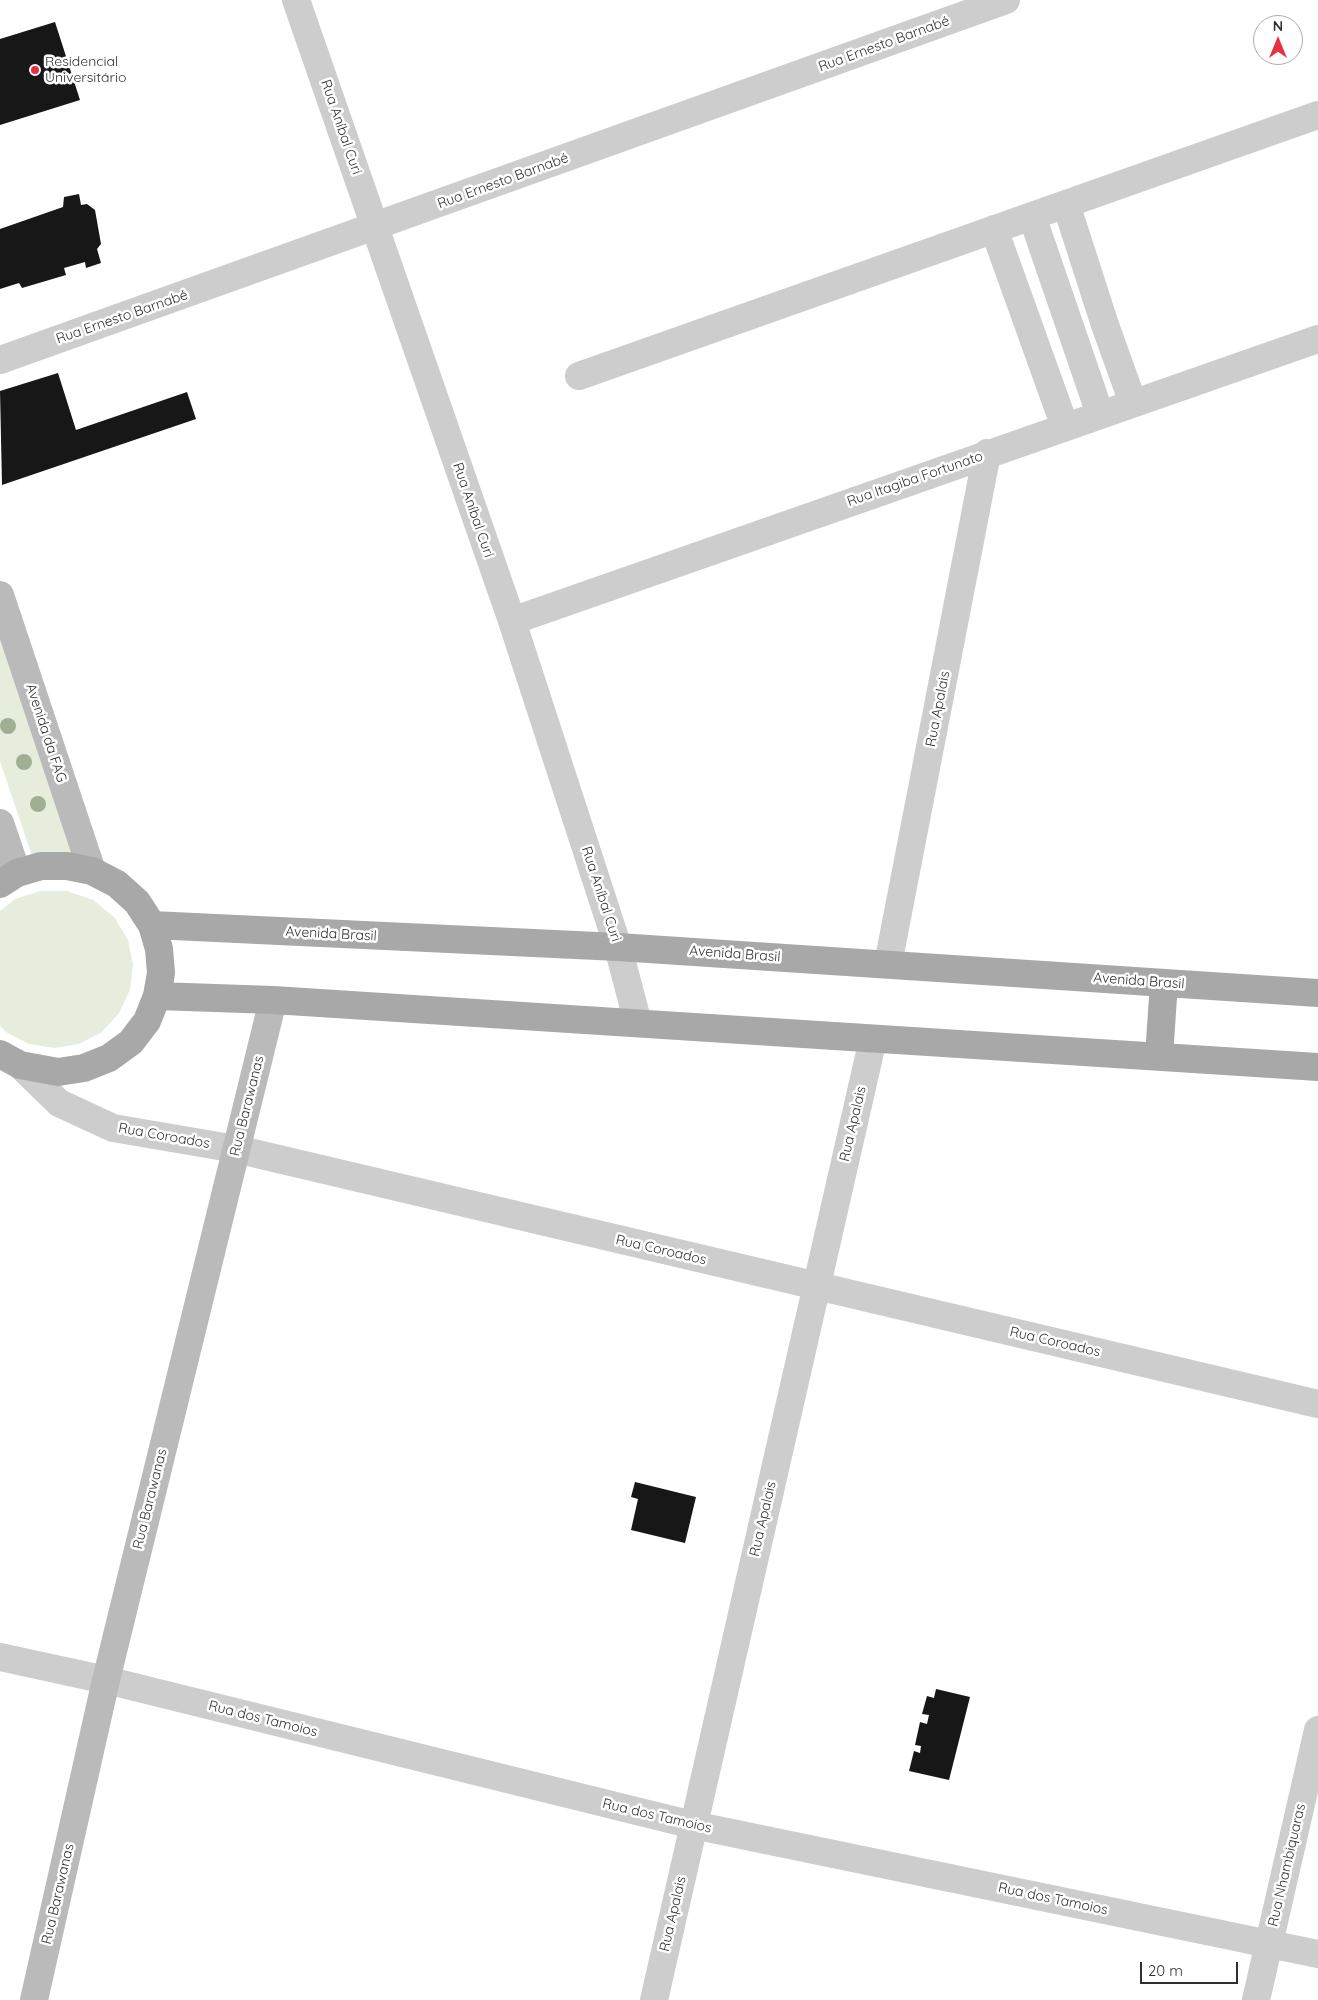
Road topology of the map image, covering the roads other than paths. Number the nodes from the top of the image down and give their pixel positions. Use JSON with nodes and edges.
{"nodes":[{"id":1,"x":296,"y":0,"type":"edge"},
{"id":2,"x":1006,"y":0,"type":"edge"},
{"id":3,"x":1318,"y":115,"type":"edge"},
{"id":4,"x":1066,"y":204,"type":"junction"},
{"id":5,"x":1032,"y":216,"type":"junction"},
{"id":6,"x":375,"y":228,"type":"junction"},
{"id":7,"x":994,"y":229,"type":"junction"},
{"id":8,"x":1318,"y":339,"type":"edge"},
{"id":9,"x":0,"y":360,"type":"edge"},
{"id":10,"x":579,"y":376,"type":"dead end"},
{"id":11,"x":1133,"y":403,"type":"junction"},
{"id":12,"x":1100,"y":414,"type":"junction"},
{"id":13,"x":1065,"y":427,"type":"junction"},
{"id":14,"x":987,"y":453,"type":"junction"},
{"id":15,"x":0,"y":595,"type":"edge"},
{"id":16,"x":512,"y":621,"type":"junction"},
{"id":17,"x":0,"y":823,"type":"edge"},
{"id":18,"x":92,"y":871,"type":"junction"},
{"id":19,"x":8,"y":879,"type":"edge"},
{"id":20,"x":152,"y":926,"type":"junction"},
{"id":21,"x":618,"y":947,"type":"junction"},
{"id":22,"x":888,"y":964,"type":"junction"},
{"id":23,"x":1164,"y":983,"type":"junction"},
{"id":24,"x":1318,"y":993,"type":"edge"},
{"id":25,"x":157,"y":996,"type":"junction"},
{"id":26,"x":273,"y":1000,"type":"junction"},
{"id":27,"x":638,"y":1024,"type":"junction"},
{"id":28,"x":873,"y":1039,"type":"junction"},
{"id":29,"x":1159,"y":1056,"type":"junction"},
{"id":30,"x":10,"y":1060,"type":"edge"},
{"id":31,"x":1318,"y":1066,"type":"edge"},
{"id":32,"x":236,"y":1149,"type":"junction"},
{"id":33,"x":816,"y":1287,"type":"junction"},
{"id":34,"x":1318,"y":1404,"type":"edge"},
{"id":35,"x":0,"y":1657,"type":"edge"},
{"id":36,"x":106,"y":1680,"type":"junction"},
{"id":37,"x":1318,"y":1730,"type":"edge"},
{"id":38,"x":693,"y":1825,"type":"junction"},
{"id":39,"x":1269,"y":1943,"type":"junction"},
{"id":40,"x":1318,"y":1954,"type":"edge"},
{"id":41,"x":34,"y":2000,"type":"edge"},
{"id":42,"x":654,"y":2000,"type":"edge"},
{"id":43,"x":1256,"y":2000,"type":"edge"}],
"edges":[{"from":1,"to":6,"type":"street","name":"Rua Aníbal Curi"},
{"from":2,"to":6,"type":"street","name":"Rua Ernesto Barnabé"},
{"from":3,"to":4,"type":"street"},
{"from":4,"to":5,"type":"street"},
{"from":4,"to":11,"type":"street"},
{"from":5,"to":7,"type":"street"},
{"from":5,"to":12,"type":"street"},
{"from":6,"to":9,"type":"street","name":"Rua Ernesto Barnabé"},
{"from":6,"to":16,"type":"street","name":"Rua Aníbal Curi"},
{"from":7,"to":10,"type":"street"},
{"from":7,"to":13,"type":"street"},
{"from":8,"to":11,"type":"street","name":"Rua Itagiba Fortunato"},
{"from":11,"to":12,"type":"street","name":"Rua Itagiba Fortunato"},
{"from":12,"to":13,"type":"street","name":"Rua Itagiba Fortunato"},
{"from":13,"to":14,"type":"street","name":"Rua Itagiba Fortunato"},
{"from":14,"to":16,"type":"street","name":"Rua Itagiba Fortunato"},
{"from":14,"to":22,"type":"street","name":"Rua Apalais"},
{"from":15,"to":18,"type":"street","name":"Avenida da FAG"},
{"from":16,"to":21,"type":"street","name":"Rua Aníbal Curi"},
{"from":17,"to":19,"type":"street"},
{"from":18,"to":19,"type":"main road"},
{"from":18,"to":20,"type":"main road"},
{"from":20,"to":21,"type":"main road","name":"Avenida Brasil"},
{"from":20,"to":25,"type":"main road"},
{"from":21,"to":22,"type":"main road","name":"Avenida Brasil"},
{"from":21,"to":27,"type":"street","name":"Rua Aníbal Curi"},
{"from":22,"to":23,"type":"main road","name":"Avenida Brasil"},
{"from":23,"to":24,"type":"main road","name":"Avenida Brasil"},
{"from":23,"to":29,"type":"main road"},
{"from":25,"to":26,"type":"main road"},
{"from":25,"to":30,"type":"main road"},
{"from":26,"to":27,"type":"main road"},
{"from":26,"to":32,"type":"street","name":"Rua Barawanas"},
{"from":27,"to":28,"type":"main road"},
{"from":28,"to":29,"type":"main road"},
{"from":28,"to":33,"type":"street","name":"Rua Apalais"},
{"from":29,"to":31,"type":"main road"},
{"from":30,"to":32,"type":"street","name":"Rua Coroados"},
{"from":32,"to":33,"type":"street","name":"Rua Coroados"},
{"from":32,"to":36,"type":"street","name":"Rua Barawanas"},
{"from":33,"to":34,"type":"street","name":"Rua Coroados"},
{"from":33,"to":38,"type":"street","name":"Rua Apalais"},
{"from":35,"to":36,"type":"street","name":"Rua dos Tamoios"},
{"from":36,"to":38,"type":"street","name":"Rua dos Tamoios"},
{"from":36,"to":41,"type":"street","name":"Rua Barawanas"},
{"from":37,"to":39,"type":"street","name":"Rua Nhambiquaras"},
{"from":38,"to":39,"type":"street","name":"Rua dos Tamoios"},
{"from":38,"to":42,"type":"street","name":"Rua Apalais"},
{"from":39,"to":40,"type":"street","name":"Rua dos Tamoios"},
{"from":39,"to":43,"type":"street","name":"Rua Nhambiquaras"}]}
